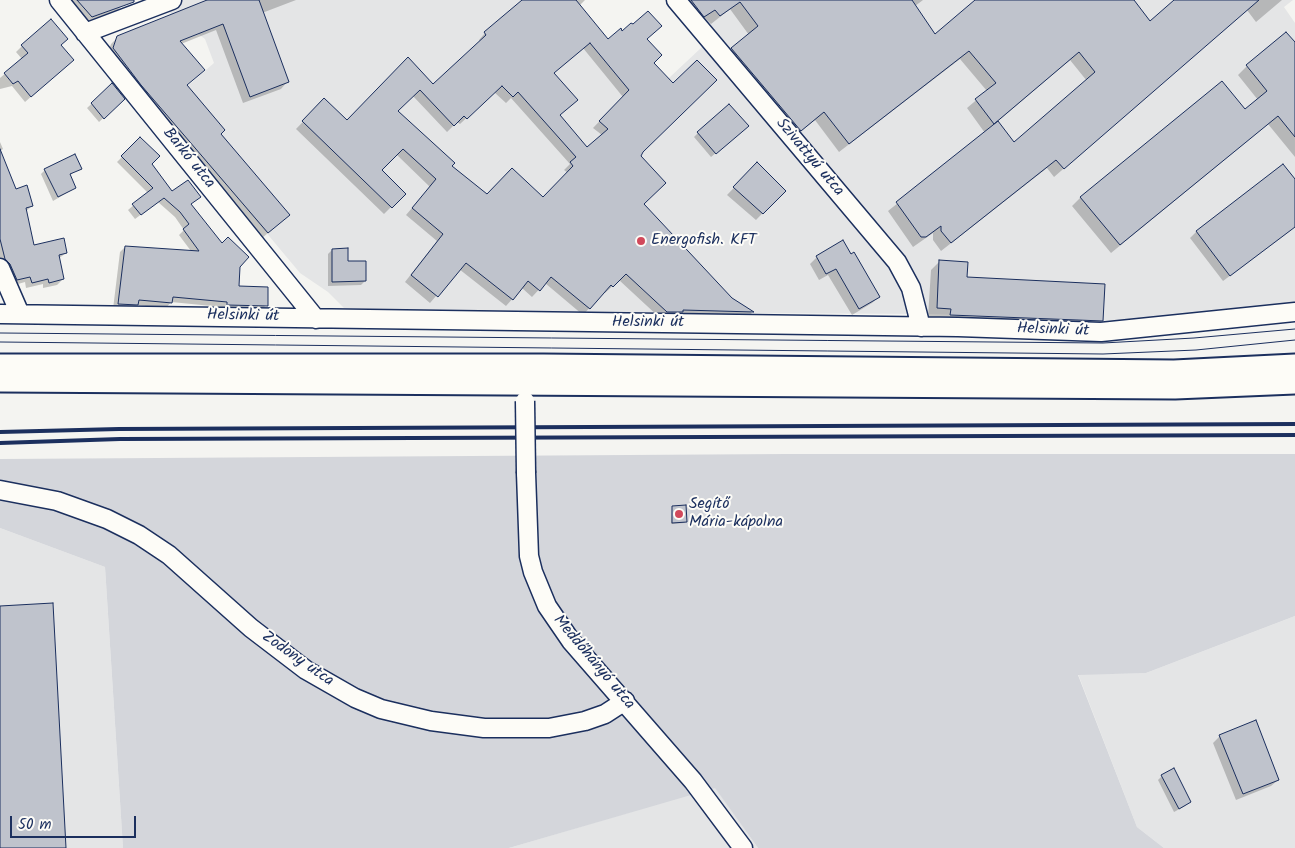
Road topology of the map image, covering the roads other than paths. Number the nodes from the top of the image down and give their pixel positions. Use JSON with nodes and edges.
{"nodes":[{"id":1,"x":59,"y":0,"type":"edge"},
{"id":2,"x":172,"y":0,"type":"edge"},
{"id":3,"x":676,"y":0,"type":"edge"},
{"id":4,"x":85,"y":33,"type":"junction"},
{"id":5,"x":0,"y":268,"type":"edge"},
{"id":6,"x":1295,"y":312,"type":"edge"},
{"id":7,"x":0,"y":314,"type":"edge"},
{"id":8,"x":20,"y":314,"type":"junction"},
{"id":9,"x":316,"y":319,"type":"junction"},
{"id":10,"x":921,"y":327,"type":"junction"},
{"id":11,"x":0,"y":365,"type":"edge"},
{"id":12,"x":506,"y":365,"type":"junction"},
{"id":13,"x":543,"y":365,"type":"junction"},
{"id":14,"x":1295,"y":365,"type":"edge"},
{"id":15,"x":0,"y":381,"type":"edge"},
{"id":16,"x":1295,"y":383,"type":"edge"},
{"id":17,"x":525,"y":393,"type":"junction"},
{"id":18,"x":0,"y":490,"type":"edge"},
{"id":19,"x":625,"y":701,"type":"junction"},
{"id":20,"x":742,"y":848,"type":"edge"}],
"edges":[{"from":1,"to":4,"type":"street","name":"Barkó utca"},
{"from":2,"to":4,"type":"street"},
{"from":3,"to":10,"type":"street","name":"Szivattyú utca"},
{"from":4,"to":9,"type":"street","name":"Barkó utca"},
{"from":5,"to":8,"type":"street"},
{"from":6,"to":10,"type":"street","name":"Helsinki út"},
{"from":7,"to":8,"type":"street","name":"Helsinki út"},
{"from":8,"to":9,"type":"street","name":"Helsinki út"},
{"from":9,"to":10,"type":"street","name":"Helsinki út"},
{"from":11,"to":12,"type":"main road"},
{"from":12,"to":13,"type":"main road"},
{"from":12,"to":17,"type":"main road"},
{"from":13,"to":14,"type":"main road"},
{"from":13,"to":17,"type":"main road"},
{"from":15,"to":17,"type":"main road"},
{"from":16,"to":17,"type":"main road"},
{"from":17,"to":19,"type":"street","name":"Meddőhányó utca","bridge":true},
{"from":18,"to":19,"type":"street","name":"Zodony utca"},
{"from":19,"to":20,"type":"street","name":"Meddőhányó utca"}]}
